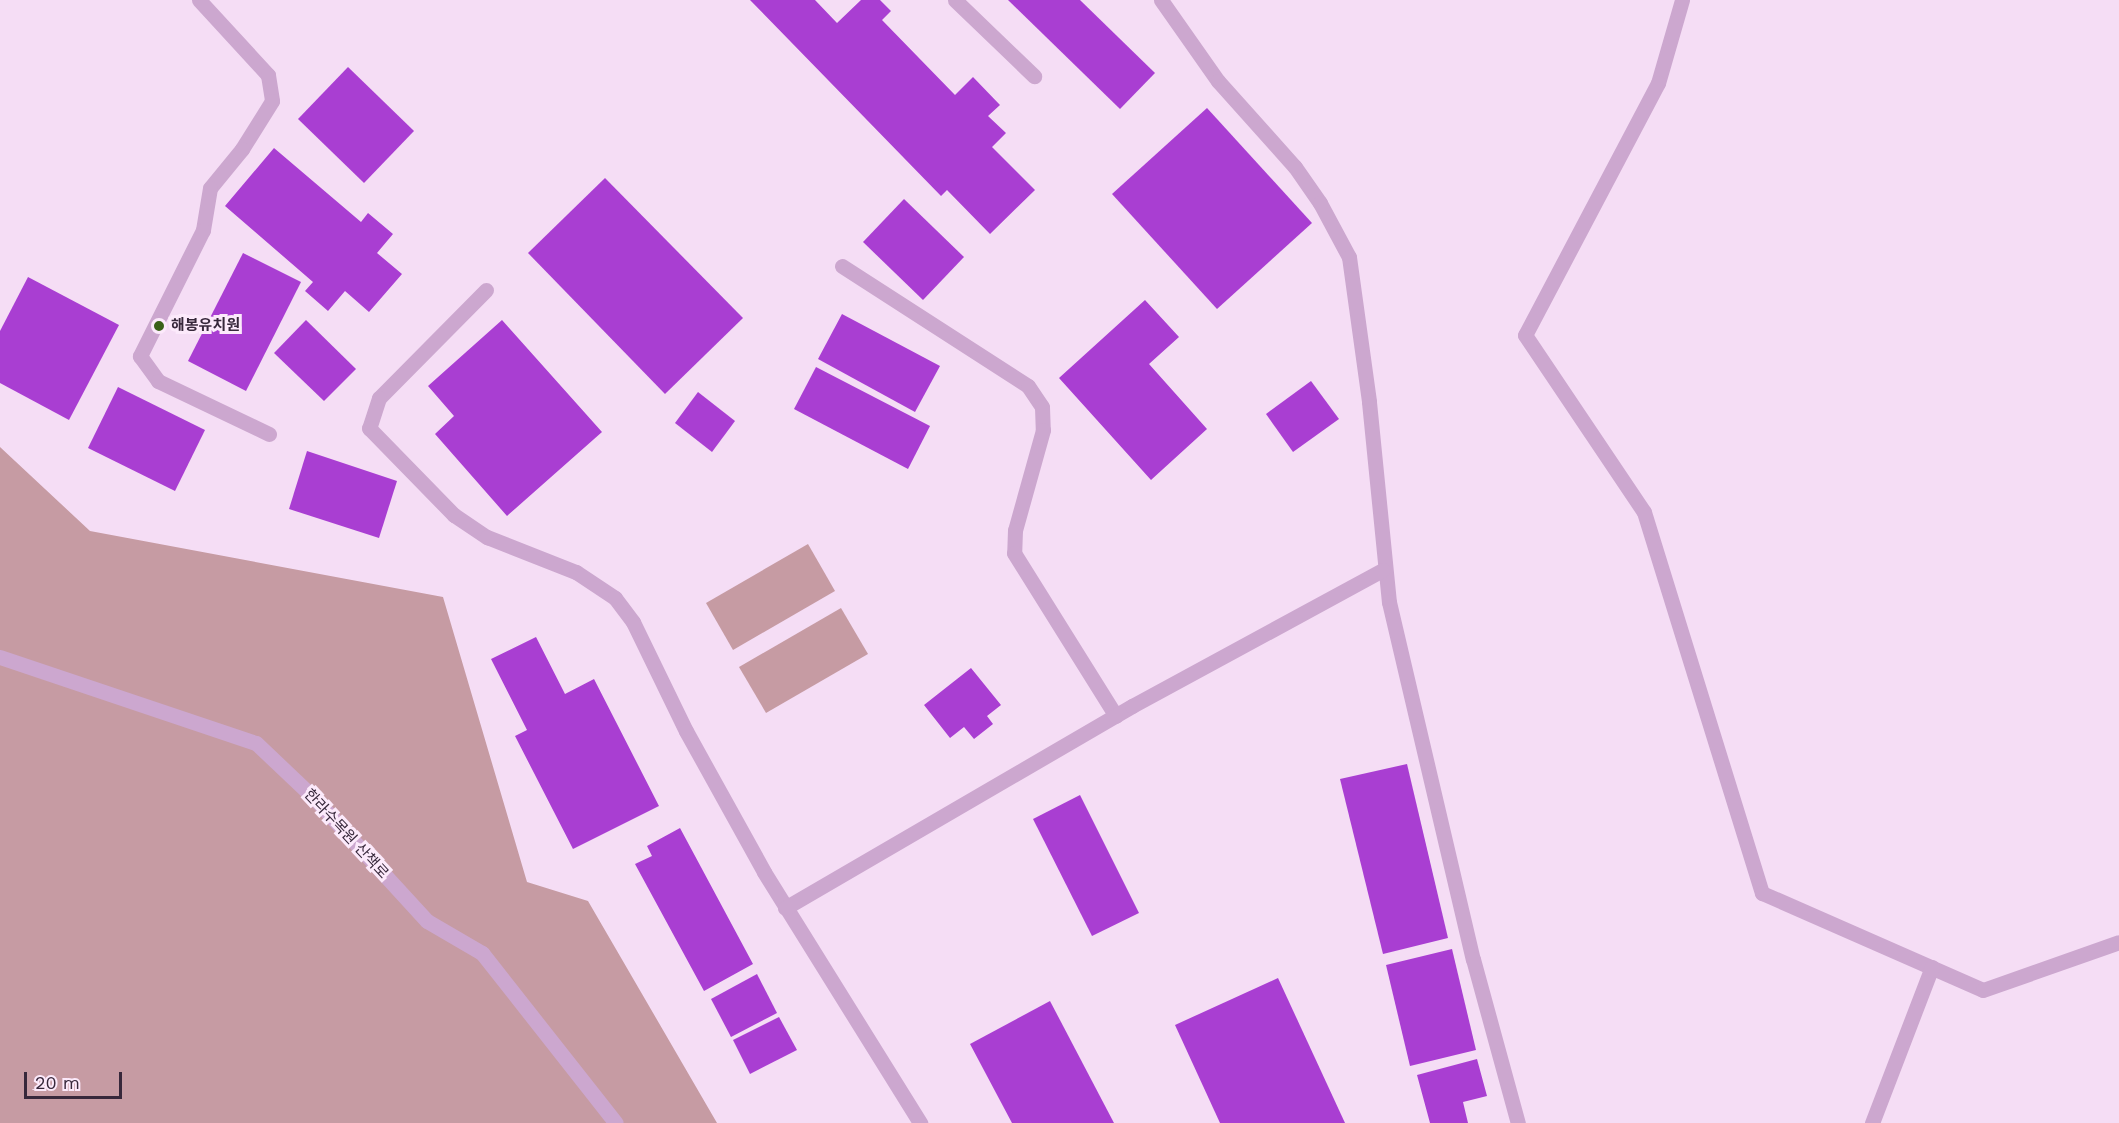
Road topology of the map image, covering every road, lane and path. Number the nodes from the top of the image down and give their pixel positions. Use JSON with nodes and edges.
{"nodes":[{"id":1,"x":199,"y":0,"type":"edge"},
{"id":2,"x":955,"y":0,"type":"edge"},
{"id":3,"x":1161,"y":0,"type":"edge"},
{"id":4,"x":1682,"y":0,"type":"edge"},
{"id":5,"x":1034,"y":76,"type":"dead end"},
{"id":6,"x":843,"y":266,"type":"dead end"},
{"id":7,"x":486,"y":290,"type":"dead end"},
{"id":8,"x":269,"y":434,"type":"dead end"},
{"id":9,"x":1383,"y":570,"type":"junction"},
{"id":10,"x":0,"y":657,"type":"edge"},
{"id":11,"x":1116,"y":716,"type":"junction"},
{"id":12,"x":785,"y":909,"type":"junction"},
{"id":13,"x":2119,"y":942,"type":"edge"},
{"id":14,"x":1932,"y":967,"type":"junction"},
{"id":15,"x":616,"y":1123,"type":"edge"},
{"id":16,"x":920,"y":1123,"type":"edge"},
{"id":17,"x":1518,"y":1123,"type":"edge"},
{"id":18,"x":1872,"y":1123,"type":"edge"}],
"edges":[{"from":1,"to":8,"type":"street"},
{"from":2,"to":5,"type":"street"},
{"from":3,"to":9,"type":"street"},
{"from":4,"to":14,"type":"street"},
{"from":6,"to":11,"type":"street"},
{"from":7,"to":12,"type":"street"},
{"from":9,"to":11,"type":"street"},
{"from":9,"to":17,"type":"street"},
{"from":10,"to":15,"type":"street","name":"한라수목원 산책로"},
{"from":11,"to":12,"type":"street"},
{"from":12,"to":16,"type":"street"},
{"from":13,"to":14,"type":"street"},
{"from":14,"to":18,"type":"street"}]}
